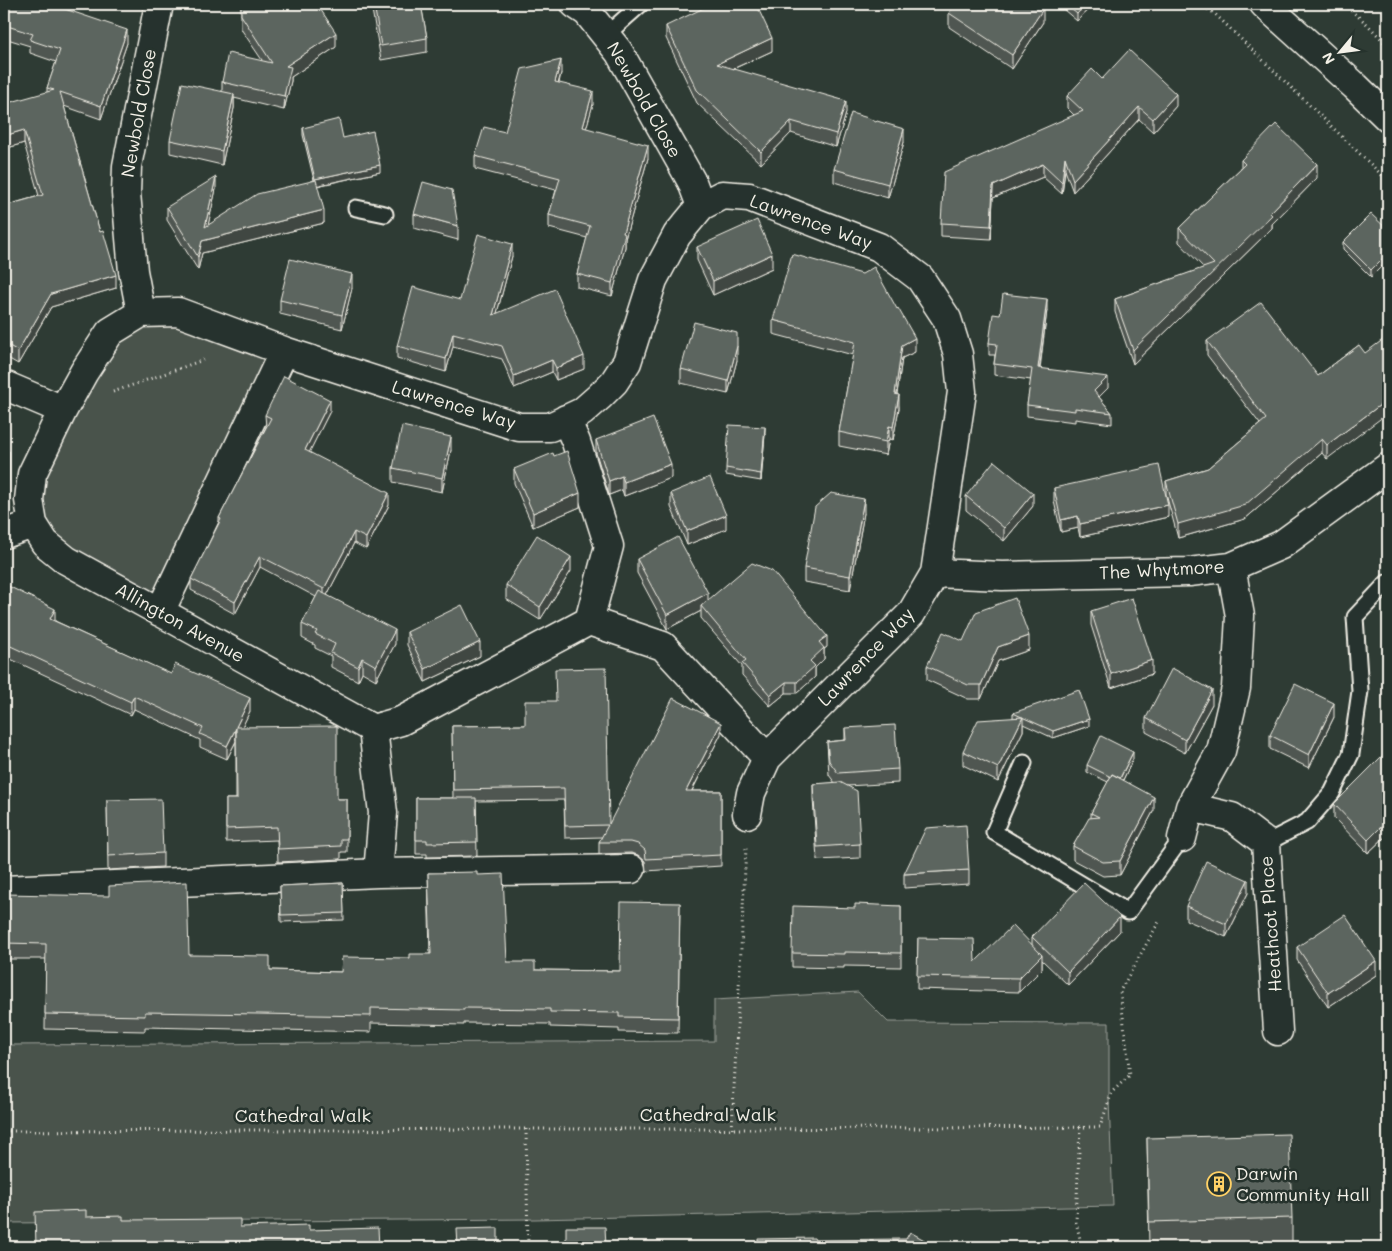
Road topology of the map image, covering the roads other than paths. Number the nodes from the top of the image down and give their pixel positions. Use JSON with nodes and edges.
{"nodes":[{"id":1,"x":159,"y":4,"type":"edge"},
{"id":2,"x":575,"y":4,"type":"edge"},
{"id":3,"x":641,"y":4,"type":"edge"},
{"id":4,"x":1264,"y":4,"type":"edge"},
{"id":5,"x":606,"y":35,"type":"junction"},
{"id":6,"x":1388,"y":118,"type":"edge"},
{"id":7,"x":701,"y":206,"type":"junction"},
{"id":8,"x":356,"y":208,"type":"dead end"},
{"id":9,"x":385,"y":214,"type":"dead end"},
{"id":10,"x":141,"y":313,"type":"junction"},
{"id":11,"x":284,"y":351,"type":"junction"},
{"id":12,"x":4,"y":385,"type":"edge"},
{"id":13,"x":63,"y":410,"type":"junction"},
{"id":14,"x":566,"y":419,"type":"junction"},
{"id":15,"x":1388,"y":467,"type":"edge"},
{"id":16,"x":32,"y":524,"type":"junction"},
{"id":17,"x":4,"y":534,"type":"edge"},
{"id":18,"x":1230,"y":567,"type":"junction"},
{"id":19,"x":935,"y":573,"type":"junction"},
{"id":20,"x":1388,"y":582,"type":"edge"},
{"id":21,"x":160,"y":612,"type":"junction"},
{"id":22,"x":589,"y":621,"type":"junction"},
{"id":23,"x":373,"y":729,"type":"junction"},
{"id":24,"x":767,"y":758,"type":"junction"},
{"id":25,"x":1024,"y":764,"type":"dead end"},
{"id":26,"x":1190,"y":807,"type":"junction"},
{"id":27,"x":747,"y":814,"type":"road end"},
{"id":28,"x":1182,"y":838,"type":"joint"},
{"id":29,"x":1266,"y":843,"type":"junction"},
{"id":30,"x":631,"y":869,"type":"dead end"},
{"id":31,"x":378,"y":873,"type":"junction"},
{"id":32,"x":4,"y":890,"type":"edge"},
{"id":33,"x":1278,"y":1031,"type":"dead end"}],
"edges":[{"from":1,"to":10,"type":"main road","name":"Newbold Close"},
{"from":2,"to":5,"type":"main road","name":"Newbold Close"},
{"from":3,"to":5,"type":"lane"},
{"from":4,"to":6,"type":"main road"},
{"from":5,"to":7,"type":"main road","name":"Newbold Close"},
{"from":7,"to":14,"type":"main road","name":"Lawrence Way"},
{"from":7,"to":19,"type":"main road","name":"Lawrence Way"},
{"from":8,"to":9,"type":"lane"},
{"from":10,"to":11,"type":"main road","name":"Lawrence Way"},
{"from":10,"to":13,"type":"main road","name":"Lawrence Way"},
{"from":11,"to":14,"type":"main road","name":"Lawrence Way"},
{"from":11,"to":21,"type":"main road"},
{"from":12,"to":13,"type":"main road"},
{"from":13,"to":16,"type":"main road","name":"Allington Avenue"},
{"from":14,"to":22,"type":"main road"},
{"from":15,"to":18,"type":"main road","name":"The Whytmore"},
{"from":16,"to":17,"type":"main road"},
{"from":16,"to":21,"type":"main road","name":"Allington Avenue"},
{"from":18,"to":19,"type":"main road","name":"The Whytmore"},
{"from":18,"to":26,"type":"main road"},
{"from":19,"to":24,"type":"main road","name":"Lawrence Way"},
{"from":20,"to":29,"type":"lane"},
{"from":21,"to":23,"type":"main road","name":"Allington Avenue"},
{"from":22,"to":23,"type":"main road"},
{"from":22,"to":24,"type":"main road"},
{"from":23,"to":31,"type":"main road"},
{"from":24,"to":27,"type":"main road","name":"Lawrence Way"},
{"from":25,"to":28,"type":"lane"},
{"from":26,"to":28,"type":"main road"},
{"from":26,"to":29,"type":"main road","name":"Heathcot Place"},
{"from":29,"to":33,"type":"main road","name":"Heathcot Place"},
{"from":30,"to":31,"type":"main road"},
{"from":31,"to":32,"type":"main road"}]}
